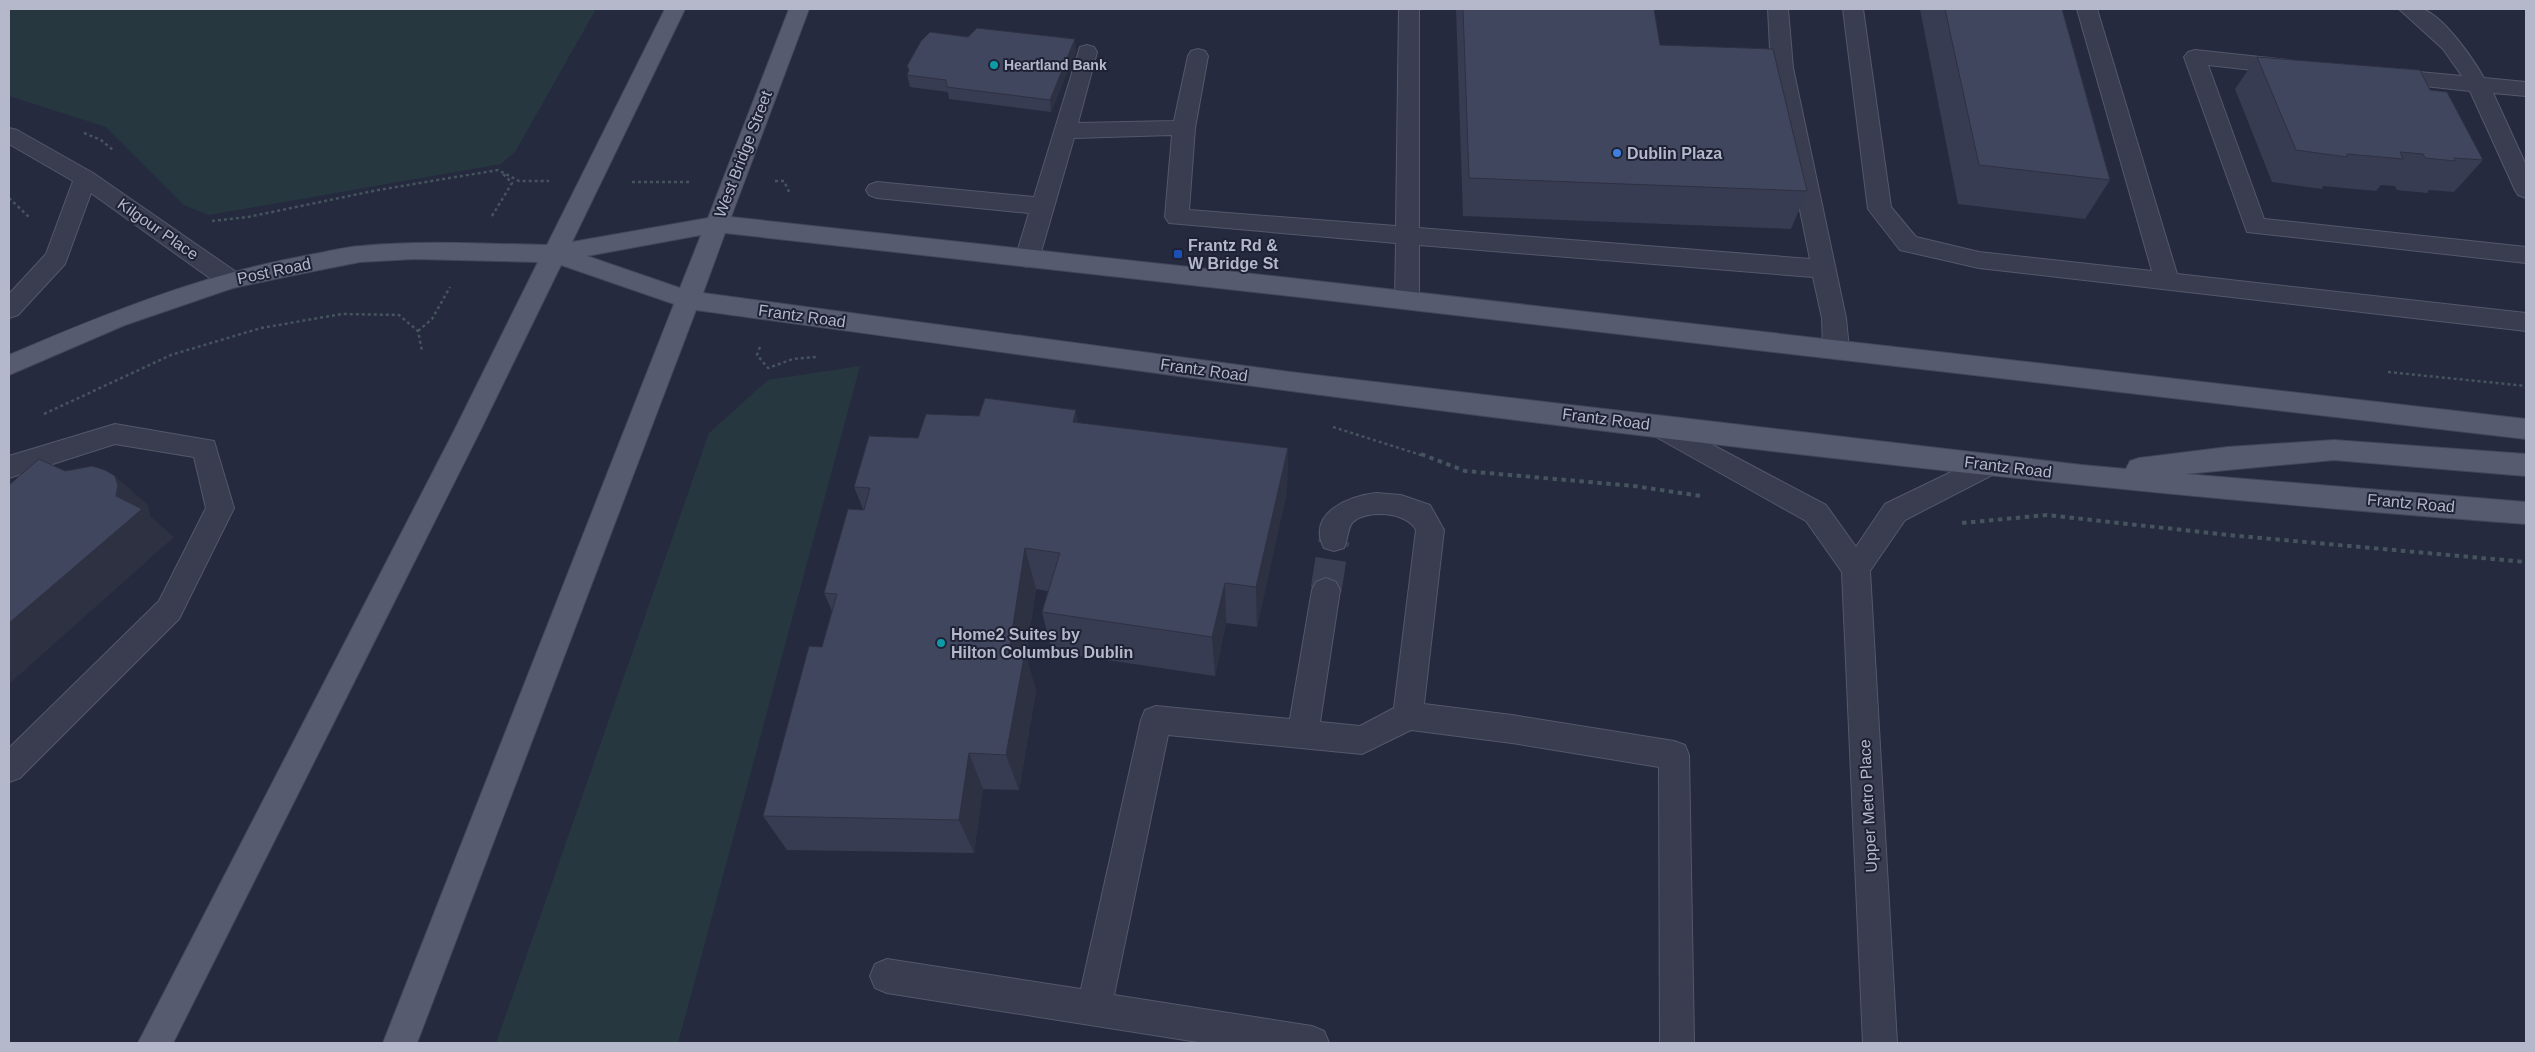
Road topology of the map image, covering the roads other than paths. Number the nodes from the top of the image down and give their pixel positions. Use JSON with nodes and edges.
{"nodes":[{"id":1,"x":675,"y":9,"type":"edge"},
{"id":2,"x":798,"y":9,"type":"edge"},
{"id":3,"x":1409,"y":9,"type":"edge"},
{"id":4,"x":1778,"y":9,"type":"edge"},
{"id":5,"x":1853,"y":9,"type":"edge"},
{"id":6,"x":2088,"y":9,"type":"edge"},
{"id":7,"x":2408,"y":9,"type":"edge"},
{"id":8,"x":1087,"y":52,"type":"dead end"},
{"id":9,"x":1198,"y":56,"type":"dead end"},
{"id":10,"x":2312,"y":69,"type":"edge"},
{"id":11,"x":2370,"y":74,"type":"edge"},
{"id":12,"x":2478,"y":85,"type":"junction"},
{"id":13,"x":2523,"y":86,"type":"edge"},
{"id":14,"x":1184,"y":128,"type":"junction"},
{"id":15,"x":1065,"y":131,"type":"junction"},
{"id":16,"x":9,"y":135,"type":"edge"},
{"id":17,"x":85,"y":178,"type":"junction"},
{"id":18,"x":877,"y":190,"type":"dead end"},
{"id":19,"x":2526,"y":190,"type":"edge"},
{"id":20,"x":1043,"y":206,"type":"junction"},
{"id":21,"x":717,"y":224,"type":"junction"},
{"id":22,"x":1408,"y":235,"type":"junction"},
{"id":23,"x":554,"y":254,"type":"junction"},
{"id":24,"x":2526,"y":255,"type":"edge"},
{"id":25,"x":1027,"y":259,"type":"junction"},
{"id":26,"x":1824,"y":269,"type":"junction"},
{"id":27,"x":230,"y":280,"type":"junction"},
{"id":28,"x":2167,"y":282,"type":"junction"},
{"id":29,"x":688,"y":300,"type":"junction"},
{"id":30,"x":1408,"y":300,"type":"junction"},
{"id":31,"x":9,"y":310,"type":"edge"},
{"id":32,"x":2526,"y":322,"type":"edge"},
{"id":33,"x":1836,"y":349,"type":"junction"},
{"id":34,"x":9,"y":365,"type":"edge"},
{"id":35,"x":1658,"y":426,"type":"junction"},
{"id":36,"x":2526,"y":429,"type":"edge"},
{"id":37,"x":1989,"y":465,"type":"junction"},
{"id":38,"x":2526,"y":465,"type":"edge"},
{"id":39,"x":9,"y":467,"type":"edge"},
{"id":40,"x":2082,"y":476,"type":"junction"},
{"id":41,"x":2526,"y":513,"type":"edge"},
{"id":42,"x":1334,"y":540,"type":"tunnel mouth"},
{"id":43,"x":1856,"y":569,"type":"junction"},
{"id":44,"x":1326,"y":590,"type":"tunnel mouth"},
{"id":45,"x":1408,"y":716,"type":"junction"},
{"id":46,"x":1303,"y":734,"type":"junction"},
{"id":47,"x":9,"y":768,"type":"edge"},
{"id":48,"x":887,"y":976,"type":"dead end"},
{"id":49,"x":1094,"y":1007,"type":"junction"},
{"id":50,"x":155,"y":1043,"type":"edge"},
{"id":51,"x":400,"y":1043,"type":"edge"},
{"id":52,"x":1312,"y":1043,"type":"edge"},
{"id":53,"x":1677,"y":1043,"type":"edge"},
{"id":54,"x":1880,"y":1043,"type":"edge"}],
"edges":[{"from":1,"to":23,"type":"main road"},
{"from":2,"to":21,"type":"main road","name":"West Bridge Street"},
{"from":3,"to":22,"type":"street"},
{"from":4,"to":26,"type":"street"},
{"from":5,"to":28,"type":"street"},
{"from":6,"to":28,"type":"street"},
{"from":7,"to":12,"type":"street"},
{"from":8,"to":15,"type":"street"},
{"from":9,"to":14,"type":"street"},
{"from":10,"to":24,"type":"street"},
{"from":11,"to":12,"type":"street"},
{"from":12,"to":13,"type":"street"},
{"from":12,"to":19,"type":"street"},
{"from":14,"to":15,"type":"street"},
{"from":14,"to":22,"type":"street"},
{"from":15,"to":20,"type":"street"},
{"from":16,"to":17,"type":"street","name":"Kilgour Place"},
{"from":17,"to":27,"type":"street","name":"Kilgour Place"},
{"from":17,"to":31,"type":"street"},
{"from":18,"to":20,"type":"street"},
{"from":20,"to":25,"type":"street"},
{"from":21,"to":23,"type":"main road"},
{"from":21,"to":25,"type":"main road"},
{"from":21,"to":29,"type":"main road","name":"West Bridge Street"},
{"from":22,"to":26,"type":"street"},
{"from":22,"to":30,"type":"street"},
{"from":23,"to":27,"type":"main road","name":"Post Road"},
{"from":23,"to":29,"type":"main road","name":"Frantz Road"},
{"from":23,"to":50,"type":"main road"},
{"from":25,"to":30,"type":"main road"},
{"from":26,"to":33,"type":"street"},
{"from":27,"to":34,"type":"main road","name":"Post Road"},
{"from":28,"to":32,"type":"street"},
{"from":29,"to":35,"type":"main road","name":"Frantz Road"},
{"from":29,"to":51,"type":"main road","name":"West Bridge Street"},
{"from":30,"to":33,"type":"main road"},
{"from":33,"to":36,"type":"main road"},
{"from":35,"to":37,"type":"main road","name":"Frantz Road"},
{"from":35,"to":43,"type":"street"},
{"from":37,"to":40,"type":"main road","name":"Frantz Road"},
{"from":37,"to":43,"type":"street"},
{"from":38,"to":40,"type":"main road"},
{"from":39,"to":47,"type":"street"},
{"from":40,"to":41,"type":"main road","name":"Frantz Road"},
{"from":42,"to":45,"type":"street"},
{"from":43,"to":54,"type":"street","name":"Upper Metro Place"},
{"from":44,"to":46,"type":"street"},
{"from":45,"to":46,"type":"street"},
{"from":45,"to":53,"type":"street"},
{"from":46,"to":49,"type":"street"},
{"from":48,"to":49,"type":"street"},
{"from":49,"to":52,"type":"street"}]}
